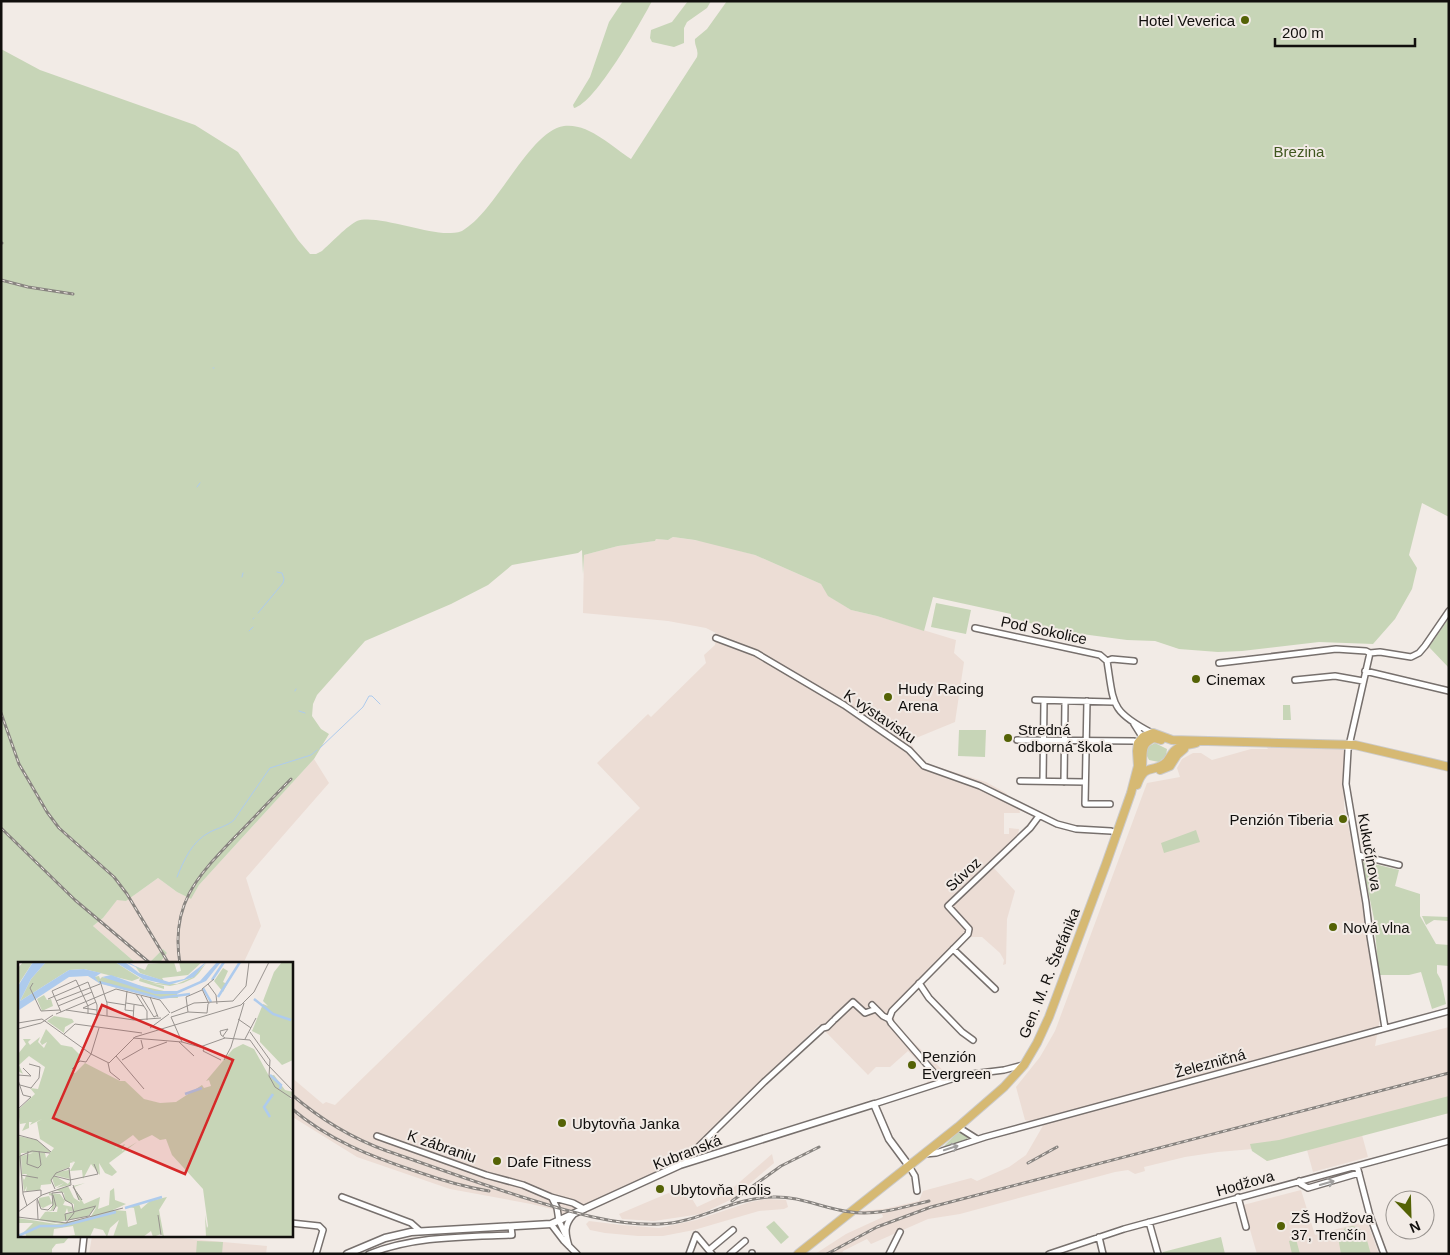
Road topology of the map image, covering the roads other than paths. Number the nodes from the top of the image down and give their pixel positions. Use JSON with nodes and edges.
{"nodes":[{"id":1,"x":1449,"y":611,"type":"edge"},
{"id":2,"x":975,"y":628,"type":"dead end"},
{"id":3,"x":716,"y":638,"type":"dead end"},
{"id":4,"x":1370,"y":653,"type":"junction"},
{"id":5,"x":1107,"y":661,"type":"junction"},
{"id":6,"x":1134,"y":661,"type":"dead end"},
{"id":7,"x":1219,"y":664,"type":"dead end"},
{"id":8,"x":1365,"y":671,"type":"junction"},
{"id":9,"x":1294,"y":680,"type":"dead end"},
{"id":10,"x":1363,"y":681,"type":"junction"},
{"id":11,"x":1449,"y":691,"type":"edge"},
{"id":12,"x":1035,"y":700,"type":"dead end"},
{"id":13,"x":1044,"y":701,"type":"junction"},
{"id":14,"x":1065,"y":701,"type":"junction"},
{"id":15,"x":1087,"y":701,"type":"junction"},
{"id":16,"x":1113,"y":702,"type":"junction"},
{"id":17,"x":1134,"y":724,"type":"junction"},
{"id":18,"x":1153,"y":733,"type":"junction"},
{"id":19,"x":1164,"y":737,"type":"junction"},
{"id":20,"x":1140,"y":739,"type":"junction"},
{"id":21,"x":1017,"y":740,"type":"dead end"},
{"id":22,"x":1043,"y":740,"type":"junction"},
{"id":23,"x":1065,"y":740,"type":"junction"},
{"id":24,"x":1086,"y":741,"type":"junction"},
{"id":25,"x":1192,"y":742,"type":"junction"},
{"id":26,"x":1169,"y":744,"type":"junction"},
{"id":27,"x":1349,"y":744,"type":"junction"},
{"id":28,"x":1172,"y":753,"type":"junction"},
{"id":29,"x":1142,"y":756,"type":"junction"},
{"id":30,"x":1154,"y":767,"type":"junction"},
{"id":31,"x":1449,"y":767,"type":"edge"},
{"id":32,"x":1165,"y":769,"type":"junction"},
{"id":33,"x":1020,"y":781,"type":"dead end"},
{"id":34,"x":1043,"y":781,"type":"junction"},
{"id":35,"x":1064,"y":782,"type":"junction"},
{"id":36,"x":1085,"y":782,"type":"junction"},
{"id":37,"x":1136,"y":783,"type":"junction"},
{"id":38,"x":1110,"y":804,"type":"dead end"},
{"id":39,"x":1040,"y":816,"type":"junction"},
{"id":40,"x":1117,"y":833,"type":"junction"},
{"id":41,"x":1358,"y":856,"type":"junction"},
{"id":42,"x":1400,"y":865,"type":"dead end"},
{"id":43,"x":953,"y":949,"type":"junction"},
{"id":44,"x":919,"y":984,"type":"junction"},
{"id":45,"x":995,"y":989,"type":"dead end"},
{"id":46,"x":1449,"y":1011,"type":"edge"},
{"id":47,"x":889,"y":1019,"type":"junction"},
{"id":48,"x":1385,"y":1028,"type":"junction"},
{"id":49,"x":973,"y":1040,"type":"dead end"},
{"id":50,"x":1024,"y":1065,"type":"junction"},
{"id":51,"x":942,"y":1082,"type":"junction"},
{"id":52,"x":874,"y":1104,"type":"junction"},
{"id":53,"x":958,"y":1127,"type":"junction"},
{"id":54,"x":376,"y":1136,"type":"dead end"},
{"id":55,"x":977,"y":1139,"type":"junction"},
{"id":56,"x":1449,"y":1141,"type":"edge"},
{"id":57,"x":925,"y":1154,"type":"junction"},
{"id":58,"x":680,"y":1165,"type":"junction"},
{"id":59,"x":909,"y":1166,"type":"junction"},
{"id":60,"x":1357,"y":1166,"type":"junction"},
{"id":61,"x":1358,"y":1173,"type":"junction"},
{"id":62,"x":1299,"y":1181,"type":"junction"},
{"id":63,"x":917,"y":1191,"type":"dead end"},
{"id":64,"x":342,"y":1197,"type":"dead end"},
{"id":65,"x":1238,"y":1197,"type":"junction"},
{"id":66,"x":551,"y":1198,"type":"junction"},
{"id":67,"x":584,"y":1210,"type":"junction"},
{"id":68,"x":574,"y":1214,"type":"junction"},
{"id":69,"x":559,"y":1221,"type":"junction"},
{"id":70,"x":1149,"y":1222,"type":"junction"},
{"id":71,"x":292,"y":1223,"type":"edge"},
{"id":72,"x":551,"y":1224,"type":"junction"},
{"id":73,"x":511,"y":1227,"type":"junction"},
{"id":74,"x":1246,"y":1227,"type":"dead end"},
{"id":75,"x":471,"y":1228,"type":"junction"},
{"id":76,"x":428,"y":1230,"type":"junction"},
{"id":77,"x":733,"y":1230,"type":"dead end"},
{"id":78,"x":420,"y":1231,"type":"junction"},
{"id":79,"x":900,"y":1232,"type":"dead end"},
{"id":80,"x":565,"y":1234,"type":"junction"},
{"id":81,"x":472,"y":1237,"type":"junction"},
{"id":82,"x":1098,"y":1237,"type":"junction"},
{"id":83,"x":84,"y":1238,"type":"edge"},
{"id":84,"x":385,"y":1238,"type":"junction"},
{"id":85,"x":428,"y":1239,"type":"junction"},
{"id":86,"x":745,"y":1242,"type":"dead end"},
{"id":87,"x":388,"y":1246,"type":"junction"},
{"id":88,"x":570,"y":1248,"type":"junction"},
{"id":89,"x":710,"y":1252,"type":"edge"},
{"id":90,"x":82,"y":1254,"type":"edge"},
{"id":91,"x":316,"y":1254,"type":"edge"},
{"id":92,"x":347,"y":1254,"type":"edge"},
{"id":93,"x":369,"y":1254,"type":"edge"},
{"id":94,"x":577,"y":1254,"type":"edge"},
{"id":95,"x":689,"y":1254,"type":"edge"},
{"id":96,"x":730,"y":1254,"type":"edge"},
{"id":97,"x":798,"y":1254,"type":"edge"},
{"id":98,"x":889,"y":1254,"type":"edge"},
{"id":99,"x":1049,"y":1254,"type":"edge"},
{"id":100,"x":1104,"y":1254,"type":"edge"},
{"id":101,"x":1158,"y":1254,"type":"edge"},
{"id":102,"x":1384,"y":1254,"type":"edge"}],
"edges":[{"from":1,"to":4,"type":"street"},
{"from":2,"to":5,"type":"street","name":"Pod Sokolice"},
{"from":3,"to":39,"type":"street","name":"K výstavisku"},
{"from":4,"to":7,"type":"street"},
{"from":4,"to":8,"type":"street","name":"Kukučínova"},
{"from":5,"to":6,"type":"street","name":"Pod Sokolice"},
{"from":5,"to":16,"type":"street"},
{"from":8,"to":10,"type":"street","name":"Kukučínova"},
{"from":8,"to":11,"type":"street"},
{"from":9,"to":10,"type":"street"},
{"from":10,"to":27,"type":"street","name":"Kukučínova"},
{"from":12,"to":13,"type":"street"},
{"from":13,"to":14,"type":"street"},
{"from":13,"to":22,"type":"street"},
{"from":14,"to":15,"type":"street"},
{"from":14,"to":23,"type":"street"},
{"from":15,"to":16,"type":"street"},
{"from":15,"to":24,"type":"street"},
{"from":16,"to":17,"type":"street"},
{"from":17,"to":18,"type":"street"},
{"from":17,"to":20,"type":"street"},
{"from":18,"to":19,"type":"main road"},
{"from":18,"to":20,"type":"main road"},
{"from":19,"to":25,"type":"main road"},
{"from":19,"to":26,"type":"main road"},
{"from":20,"to":24,"type":"street"},
{"from":20,"to":26,"type":"main road"},
{"from":20,"to":29,"type":"main road"},
{"from":20,"to":37,"type":"main road"},
{"from":21,"to":22,"type":"street"},
{"from":22,"to":23,"type":"street"},
{"from":22,"to":34,"type":"street"},
{"from":23,"to":24,"type":"street"},
{"from":23,"to":35,"type":"street"},
{"from":24,"to":36,"type":"street"},
{"from":25,"to":26,"type":"main road"},
{"from":25,"to":27,"type":"main road"},
{"from":25,"to":28,"type":"main road"},
{"from":25,"to":32,"type":"main road"},
{"from":26,"to":28,"type":"main road"},
{"from":27,"to":31,"type":"main road"},
{"from":27,"to":41,"type":"street","name":"Kukučínova"},
{"from":28,"to":30,"type":"main road"},
{"from":29,"to":30,"type":"main road"},
{"from":29,"to":37,"type":"main road"},
{"from":30,"to":32,"type":"main road"},
{"from":30,"to":37,"type":"main road"},
{"from":32,"to":37,"type":"main road"},
{"from":33,"to":34,"type":"street"},
{"from":34,"to":35,"type":"street"},
{"from":35,"to":36,"type":"street"},
{"from":36,"to":38,"type":"street"},
{"from":37,"to":40,"type":"main road","name":"Gen. M. R. Štefánika"},
{"from":39,"to":40,"type":"street","name":"K výstavisku"},
{"from":39,"to":43,"type":"street","name":"Súvoz"},
{"from":40,"to":50,"type":"main road","name":"Gen. M. R. Štefánika"},
{"from":41,"to":42,"type":"street"},
{"from":41,"to":48,"type":"street","name":"Kukučínova"},
{"from":43,"to":44,"type":"street","name":"Súvoz"},
{"from":43,"to":45,"type":"street"},
{"from":44,"to":47,"type":"street","name":"Súvoz"},
{"from":44,"to":49,"type":"street"},
{"from":46,"to":48,"type":"street","name":"Železničná"},
{"from":47,"to":51,"type":"street"},
{"from":47,"to":58,"type":"street"},
{"from":48,"to":55,"type":"street","name":"Železničná"},
{"from":50,"to":51,"type":"street","name":"Kubranská"},
{"from":50,"to":53,"type":"main road","name":"Gen. M. R. Štefánika"},
{"from":51,"to":52,"type":"street","name":"Kubranská"},
{"from":52,"to":58,"type":"street","name":"Kubranská"},
{"from":52,"to":59,"type":"street"},
{"from":53,"to":55,"type":"street"},
{"from":53,"to":57,"type":"main road","name":"Gen. M. R. Štefánika"},
{"from":54,"to":66,"type":"street","name":"K zábraniu"},
{"from":57,"to":55,"type":"street","name":"Železničná","one_way":true},
{"from":56,"to":60,"type":"street","name":"Hodžova"},
{"from":57,"to":59,"type":"main road","name":"Gen. M. R. Štefánika"},
{"from":58,"to":67,"type":"street","name":"Kubranská"},
{"from":59,"to":63,"type":"street"},
{"from":59,"to":97,"type":"main road","name":"Gen. M. R. Štefánika"},
{"from":60,"to":61,"type":"street"},
{"from":60,"to":62,"type":"street","name":"Hodžova"},
{"from":62,"to":61,"type":"street","one_way":true},
{"from":61,"to":102,"type":"street"},
{"from":62,"to":65,"type":"street","name":"Hodžova"},
{"from":64,"to":78,"type":"street"},
{"from":65,"to":70,"type":"street","name":"Hodžova"},
{"from":65,"to":74,"type":"street"},
{"from":66,"to":67,"type":"street","name":"K zábraniu"},
{"from":66,"to":69,"type":"street"},
{"from":67,"to":68,"type":"street","name":"Kubranská"},
{"from":68,"to":69,"type":"street","name":"Kubranská"},
{"from":68,"to":80,"type":"street"},
{"from":69,"to":72,"type":"street","name":"Kubranská"},
{"from":69,"to":80,"type":"street"},
{"from":70,"to":82,"type":"street","name":"Hodžova"},
{"from":70,"to":101,"type":"street"},
{"from":71,"to":91,"type":"street"},
{"from":72,"to":73,"type":"street","name":"Kubranská"},
{"from":72,"to":88,"type":"street"},
{"from":73,"to":75,"type":"street","name":"Kubranská"},
{"from":73,"to":81,"type":"street","name":"Kubranská"},
{"from":75,"to":76,"type":"street","name":"Kubranská"},
{"from":75,"to":81,"type":"street"},
{"from":76,"to":78,"type":"street","name":"Kubranská"},
{"from":76,"to":85,"type":"street"},
{"from":77,"to":89,"type":"street"},
{"from":78,"to":84,"type":"street","name":"Kubranská"},
{"from":79,"to":98,"type":"street"},
{"from":80,"to":88,"type":"street"},
{"from":81,"to":85,"type":"street","name":"Kubranská"},
{"from":82,"to":99,"type":"street","name":"Hodžova"},
{"from":82,"to":100,"type":"street"},
{"from":83,"to":90,"type":"street"},
{"from":84,"to":87,"type":"street"},
{"from":84,"to":92,"type":"street","name":"Kubranská"},
{"from":85,"to":87,"type":"street","name":"Kubranská"},
{"from":86,"to":96,"type":"street"},
{"from":87,"to":93,"type":"street","name":"Kubranská"},
{"from":88,"to":94,"type":"street"},
{"from":89,"to":95,"type":"street"}]}
